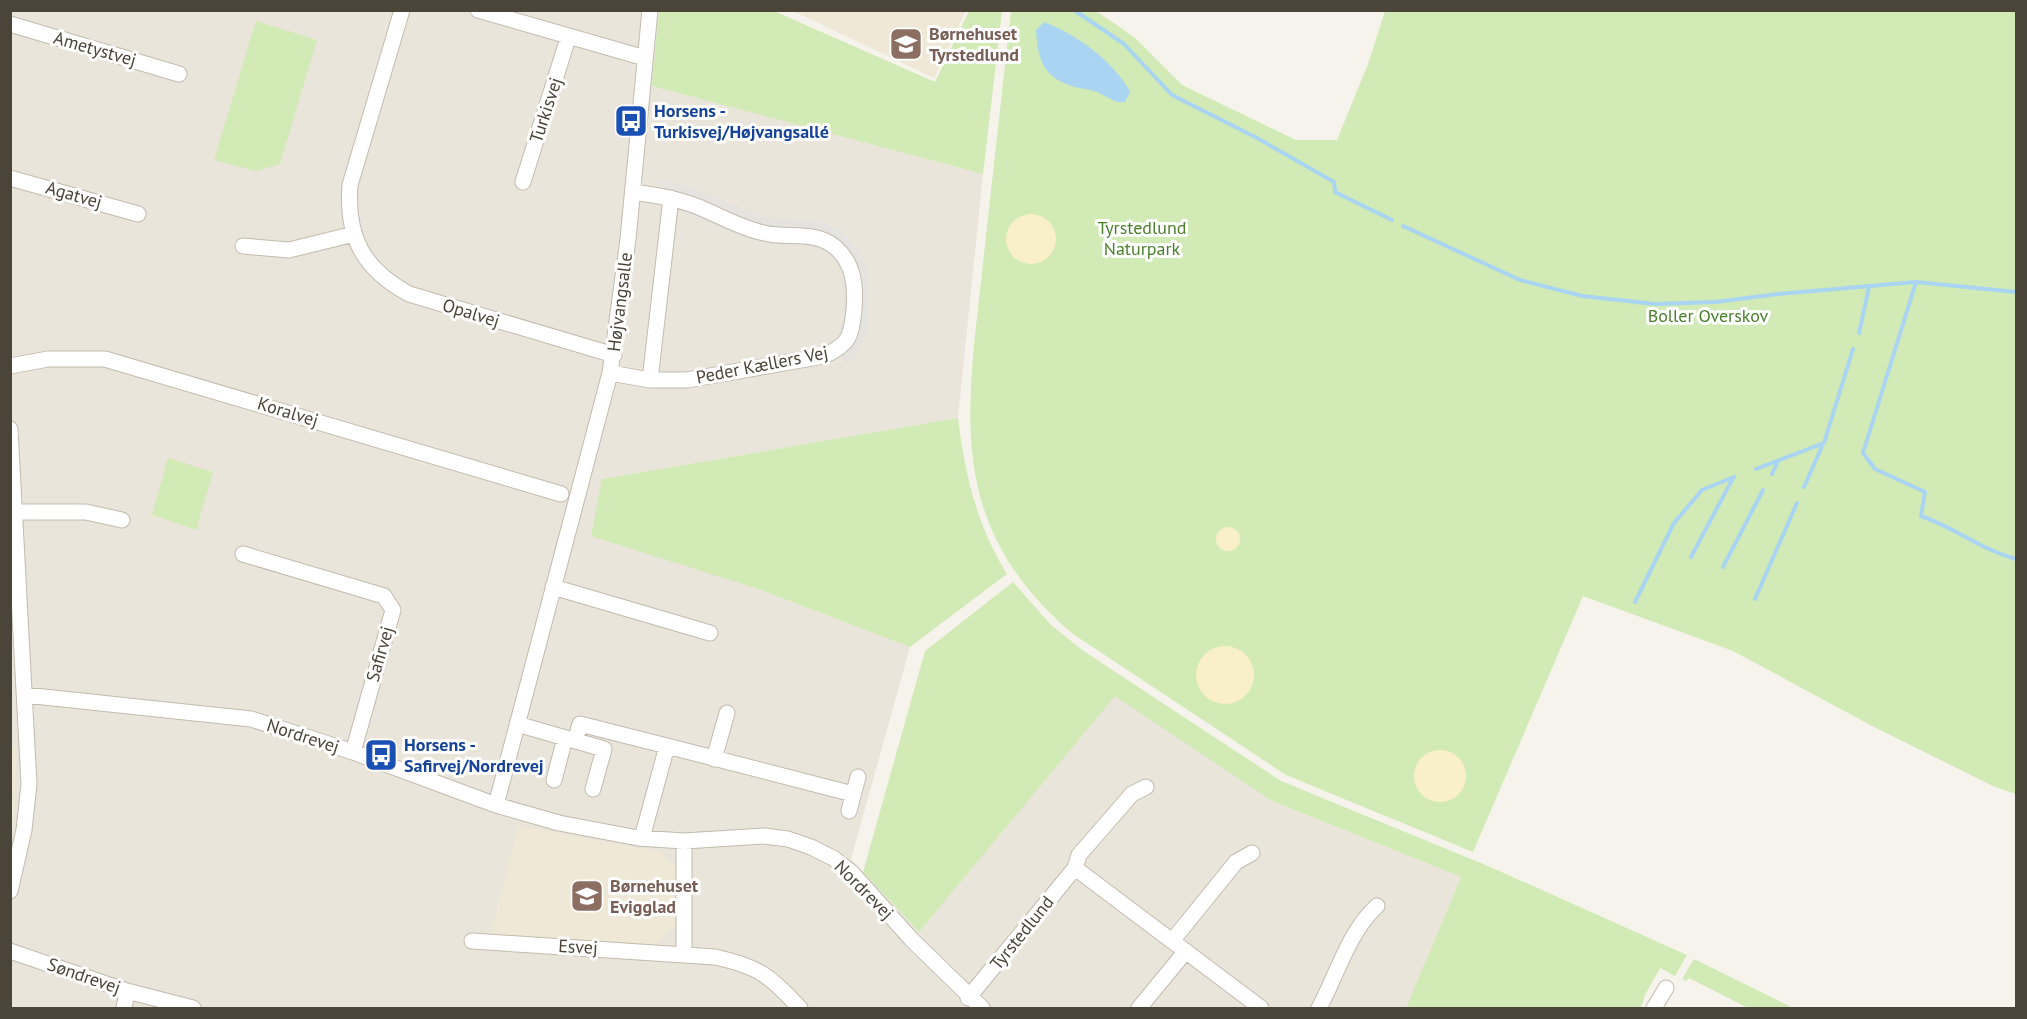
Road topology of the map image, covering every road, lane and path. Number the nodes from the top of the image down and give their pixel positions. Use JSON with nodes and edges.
{"nodes":[{"id":1,"x":402,"y":10,"type":"edge"},
{"id":2,"x":478,"y":10,"type":"edge"},
{"id":3,"x":650,"y":10,"type":"edge"},
{"id":4,"x":10,"y":24,"type":"edge"},
{"id":5,"x":568,"y":38,"type":"junction"},
{"id":6,"x":645,"y":58,"type":"junction"},
{"id":7,"x":179,"y":74,"type":"dead end"},
{"id":8,"x":10,"y":178,"type":"edge"},
{"id":9,"x":523,"y":182,"type":"dead end"},
{"id":10,"x":633,"y":192,"type":"junction"},
{"id":11,"x":670,"y":198,"type":"junction"},
{"id":12,"x":138,"y":214,"type":"dead end"},
{"id":13,"x":354,"y":234,"type":"junction"},
{"id":14,"x":243,"y":246,"type":"dead end"},
{"id":15,"x":614,"y":355,"type":"junction"},
{"id":16,"x":10,"y":366,"type":"edge"},
{"id":17,"x":610,"y":373,"type":"junction"},
{"id":18,"x":650,"y":380,"type":"junction"},
{"id":19,"x":11,"y":432,"type":"edge"},
{"id":20,"x":561,"y":494,"type":"dead end"},
{"id":21,"x":14,"y":512,"type":"junction"},
{"id":22,"x":122,"y":520,"type":"dead end"},
{"id":23,"x":243,"y":554,"type":"dead end"},
{"id":24,"x":553,"y":587,"type":"junction"},
{"id":25,"x":710,"y":633,"type":"dead end"},
{"id":26,"x":25,"y":695,"type":"junction"},
{"id":27,"x":727,"y":713,"type":"dead end"},
{"id":28,"x":517,"y":724,"type":"junction"},
{"id":29,"x":570,"y":740,"type":"junction"},
{"id":30,"x":667,"y":746,"type":"junction"},
{"id":31,"x":353,"y":752,"type":"junction"},
{"id":32,"x":714,"y":759,"type":"junction"},
{"id":33,"x":858,"y":777,"type":"dead end"},
{"id":34,"x":554,"y":780,"type":"dead end"},
{"id":35,"x":1146,"y":787,"type":"dead end"},
{"id":36,"x":593,"y":789,"type":"dead end"},
{"id":37,"x":853,"y":794,"type":"junction"},
{"id":38,"x":496,"y":805,"type":"junction"},
{"id":39,"x":849,"y":811,"type":"dead end"},
{"id":40,"x":642,"y":838,"type":"junction"},
{"id":41,"x":684,"y":841,"type":"junction"},
{"id":42,"x":1252,"y":853,"type":"dead end"},
{"id":43,"x":1075,"y":868,"type":"junction"},
{"id":44,"x":10,"y":891,"type":"edge"},
{"id":45,"x":1377,"y":906,"type":"dead end"},
{"id":46,"x":472,"y":941,"type":"dead end"},
{"id":47,"x":1172,"y":941,"type":"junction"},
{"id":48,"x":10,"y":951,"type":"edge"},
{"id":49,"x":1186,"y":951,"type":"junction"},
{"id":50,"x":684,"y":954,"type":"junction"},
{"id":51,"x":1666,"y":988,"type":"dead end"},
{"id":52,"x":128,"y":991,"type":"junction"},
{"id":53,"x":968,"y":998,"type":"junction"},
{"id":54,"x":124,"y":1008,"type":"edge"},
{"id":55,"x":193,"y":1008,"type":"edge"},
{"id":56,"x":800,"y":1008,"type":"edge"},
{"id":57,"x":982,"y":1008,"type":"edge"},
{"id":58,"x":1139,"y":1008,"type":"edge"},
{"id":59,"x":1261,"y":1008,"type":"edge"},
{"id":60,"x":1319,"y":1008,"type":"edge"},
{"id":61,"x":1654,"y":1008,"type":"edge"}],
"edges":[{"from":1,"to":13,"type":"street","name":"Opalvej"},
{"from":2,"to":5,"type":"street"},
{"from":3,"to":6,"type":"street","name":"Højvangsalle"},
{"from":4,"to":7,"type":"street","name":"Ametystvej"},
{"from":5,"to":6,"type":"street"},
{"from":5,"to":9,"type":"street","name":"Turkisvej"},
{"from":6,"to":10,"type":"street","name":"Højvangsalle"},
{"from":8,"to":12,"type":"street","name":"Agatvej"},
{"from":10,"to":11,"type":"street","name":"Peder Kællers Vej"},
{"from":10,"to":15,"type":"street","name":"Højvangsalle"},
{"from":11,"to":18,"type":"street"},
{"from":11,"to":18,"type":"street","name":"Peder Kællers Vej"},
{"from":13,"to":14,"type":"street"},
{"from":13,"to":15,"type":"street","name":"Opalvej"},
{"from":15,"to":17,"type":"street","name":"Højvangsalle"},
{"from":16,"to":20,"type":"street","name":"Koralvej"},
{"from":17,"to":18,"type":"street","name":"Peder Kællers Vej"},
{"from":17,"to":24,"type":"street","name":"Højvangsalle"},
{"from":19,"to":21,"type":"street"},
{"from":21,"to":22,"type":"street"},
{"from":21,"to":26,"type":"street"},
{"from":23,"to":31,"type":"street","name":"Safirvej"},
{"from":24,"to":25,"type":"street"},
{"from":24,"to":28,"type":"street","name":"Højvangsalle"},
{"from":26,"to":31,"type":"street","name":"Nordrevej"},
{"from":26,"to":44,"type":"street"},
{"from":27,"to":32,"type":"street"},
{"from":28,"to":29,"type":"street"},
{"from":28,"to":38,"type":"street","name":"Højvangsalle"},
{"from":29,"to":30,"type":"street"},
{"from":29,"to":34,"type":"street"},
{"from":29,"to":36,"type":"street"},
{"from":30,"to":32,"type":"street"},
{"from":30,"to":40,"type":"street"},
{"from":31,"to":38,"type":"street","name":"Nordrevej"},
{"from":32,"to":37,"type":"street"},
{"from":33,"to":37,"type":"street"},
{"from":35,"to":43,"type":"street","name":"Tyrstedlund"},
{"from":37,"to":39,"type":"street"},
{"from":38,"to":40,"type":"street","name":"Nordrevej"},
{"from":40,"to":41,"type":"street","name":"Nordrevej"},
{"from":41,"to":50,"type":"street"},
{"from":41,"to":53,"type":"street","name":"Nordrevej"},
{"from":42,"to":47,"type":"street"},
{"from":43,"to":47,"type":"street"},
{"from":43,"to":53,"type":"street","name":"Tyrstedlund"},
{"from":45,"to":60,"type":"street"},
{"from":46,"to":50,"type":"street","name":"Esvej"},
{"from":47,"to":49,"type":"street"},
{"from":48,"to":52,"type":"street","name":"Søndrevej"},
{"from":49,"to":58,"type":"street"},
{"from":49,"to":59,"type":"street"},
{"from":50,"to":56,"type":"street","name":"Esvej"},
{"from":51,"to":61,"type":"street"},
{"from":52,"to":54,"type":"street"},
{"from":52,"to":55,"type":"street","name":"Søndrevej"},
{"from":53,"to":57,"type":"street","name":"Nordrevej"}]}
